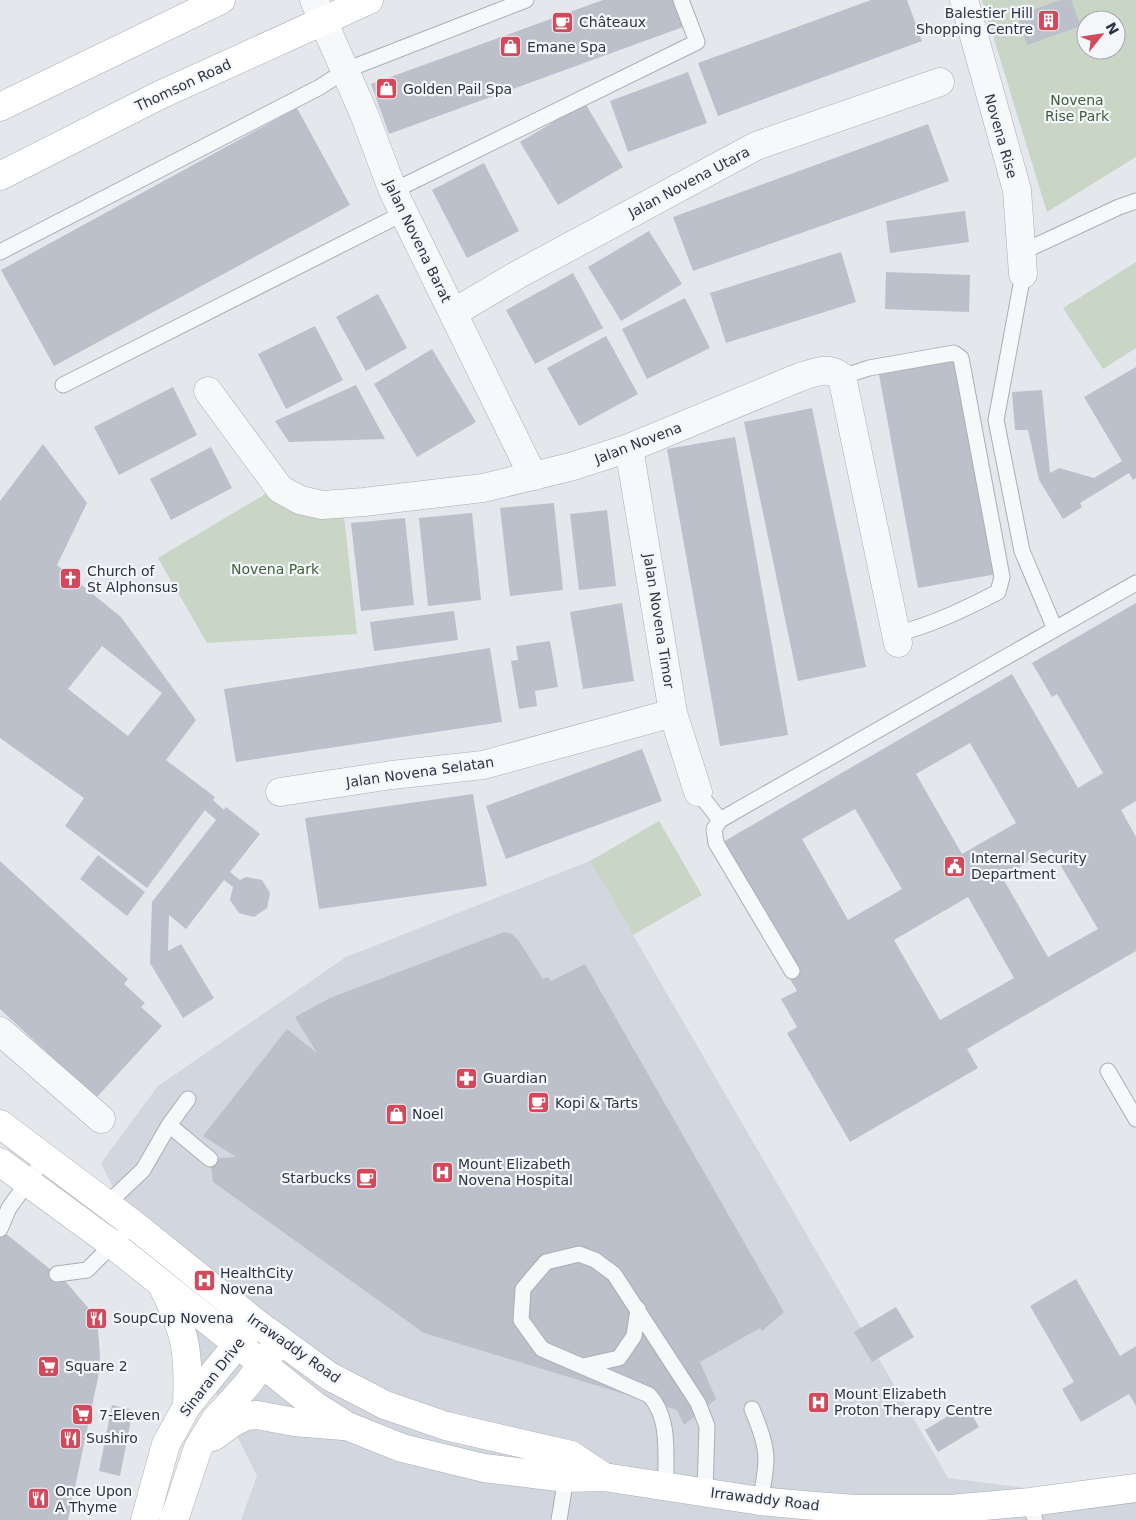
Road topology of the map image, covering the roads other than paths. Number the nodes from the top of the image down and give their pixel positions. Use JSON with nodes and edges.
{"nodes":[{"id":1,"x":221,"y":0,"type":"edge"},
{"id":2,"x":370,"y":0,"type":"edge"},
{"id":3,"x":526,"y":0,"type":"edge"},
{"id":4,"x":681,"y":0,"type":"edge"},
{"id":5,"x":964,"y":0,"type":"edge"},
{"id":6,"x":319,"y":10,"type":"edge"},
{"id":7,"x":346,"y":70,"type":"junction"},
{"id":8,"x":940,"y":82,"type":"dead end"},
{"id":9,"x":0,"y":107,"type":"edge"},
{"id":10,"x":0,"y":176,"type":"edge"},
{"id":11,"x":1136,"y":201,"type":"edge"},
{"id":12,"x":398,"y":202,"type":"junction"},
{"id":13,"x":0,"y":252,"type":"edge"},
{"id":14,"x":1022,"y":263,"type":"junction"},
{"id":15,"x":453,"y":313,"type":"junction"},
{"id":16,"x":842,"y":377,"type":"junction"},
{"id":17,"x":63,"y":385,"type":"dead end"},
{"id":18,"x":208,"y":391,"type":"dead end"},
{"id":19,"x":629,"y":448,"type":"junction"},
{"id":20,"x":535,"y":476,"type":"junction"},
{"id":21,"x":1136,"y":582,"type":"edge"},
{"id":22,"x":1055,"y":629,"type":"junction"},
{"id":23,"x":897,"y":638,"type":"joint"},
{"id":24,"x":673,"y":713,"type":"junction"},
{"id":25,"x":280,"y":792,"type":"dead end"},
{"id":26,"x":698,"y":792,"type":"joint"},
{"id":27,"x":720,"y":820,"type":"junction"},
{"id":28,"x":792,"y":971,"type":"dead end"},
{"id":29,"x":0,"y":1032,"type":"edge"},
{"id":30,"x":1108,"y":1071,"type":"dead end"},
{"id":31,"x":188,"y":1100,"type":"dead end"},
{"id":32,"x":101,"y":1119,"type":"dead end"},
{"id":33,"x":1136,"y":1119,"type":"edge"},
{"id":34,"x":169,"y":1125,"type":"junction"},
{"id":35,"x":3,"y":1134,"type":"edge"},
{"id":36,"x":45,"y":1158,"type":"junction"},
{"id":37,"x":210,"y":1158,"type":"dead end"},
{"id":38,"x":0,"y":1162,"type":"edge"},
{"id":39,"x":28,"y":1181,"type":"junction"},
{"id":40,"x":107,"y":1204,"type":"junction"},
{"id":41,"x":133,"y":1224,"type":"junction"},
{"id":42,"x":0,"y":1229,"type":"edge"},
{"id":43,"x":112,"y":1244,"type":"junction"},
{"id":44,"x":57,"y":1274,"type":"dead end"},
{"id":45,"x":161,"y":1283,"type":"junction"},
{"id":46,"x":638,"y":1309,"type":"junction"},
{"id":47,"x":255,"y":1322,"type":"junction"},
{"id":48,"x":280,"y":1341,"type":"junction"},
{"id":49,"x":238,"y":1344,"type":"junction"},
{"id":50,"x":263,"y":1364,"type":"junction"},
{"id":51,"x":584,"y":1366,"type":"junction"},
{"id":52,"x":187,"y":1406,"type":"junction"},
{"id":53,"x":752,"y":1409,"type":"dead end"},
{"id":54,"x":347,"y":1426,"type":"junction"},
{"id":55,"x":198,"y":1448,"type":"junction"},
{"id":56,"x":569,"y":1466,"type":"junction"},
{"id":57,"x":666,"y":1486,"type":"junction"},
{"id":58,"x":1136,"y":1488,"type":"edge"},
{"id":59,"x":705,"y":1492,"type":"junction"},
{"id":60,"x":760,"y":1501,"type":"junction"},
{"id":61,"x":1033,"y":1511,"type":"edge"},
{"id":62,"x":855,"y":1514,"type":"edge"},
{"id":63,"x":952,"y":1514,"type":"edge"},
{"id":64,"x":146,"y":1520,"type":"edge"},
{"id":65,"x":174,"y":1520,"type":"edge"},
{"id":66,"x":559,"y":1520,"type":"edge"}],
"edges":[{"from":1,"to":9,"type":"street"},
{"from":2,"to":6,"type":"street","name":"Thomson Road"},
{"from":3,"to":7,"type":"lane"},
{"from":4,"to":12,"type":"lane"},
{"from":5,"to":14,"type":"street","name":"Novena Rise"},
{"from":6,"to":7,"type":"street","name":"Jalan Novena Barat"},
{"from":6,"to":10,"type":"street","name":"Thomson Road"},
{"from":7,"to":12,"type":"street","name":"Jalan Novena Barat"},
{"from":7,"to":13,"type":"lane"},
{"from":8,"to":15,"type":"street","name":"Jalan Novena Utara"},
{"from":11,"to":14,"type":"lane"},
{"from":12,"to":15,"type":"street","name":"Jalan Novena Barat"},
{"from":12,"to":17,"type":"lane"},
{"from":14,"to":22,"type":"lane"},
{"from":15,"to":20,"type":"street","name":"Jalan Novena Barat"},
{"from":16,"to":19,"type":"street","name":"Jalan Novena"},
{"from":16,"to":23,"type":"street"},
{"from":16,"to":23,"type":"lane"},
{"from":18,"to":20,"type":"street","name":"Jalan Novena"},
{"from":19,"to":20,"type":"street","name":"Jalan Novena"},
{"from":19,"to":24,"type":"street","name":"Jalan Novena Timor"},
{"from":21,"to":22,"type":"lane"},
{"from":22,"to":27,"type":"lane"},
{"from":24,"to":25,"type":"street","name":"Jalan Novena Selatan"},
{"from":24,"to":26,"type":"street","name":"Jalan Novena Timor"},
{"from":26,"to":27,"type":"lane"},
{"from":27,"to":28,"type":"lane"},
{"from":29,"to":32,"type":"street"},
{"from":30,"to":33,"type":"lane"},
{"from":31,"to":34,"type":"lane"},
{"from":34,"to":37,"type":"lane"},
{"from":34,"to":40,"type":"lane"},
{"from":35,"to":36,"type":"street","name":"Irrawaddy Road"},
{"from":36,"to":39,"type":"lane"},
{"from":36,"to":40,"type":"street","name":"Irrawaddy Road"},
{"from":38,"to":39,"type":"street","name":"Irrawaddy Road"},
{"from":39,"to":42,"type":"lane"},
{"from":39,"to":43,"type":"street","name":"Irrawaddy Road"},
{"from":40,"to":41,"type":"street","name":"Irrawaddy Road"},
{"from":41,"to":43,"type":"lane"},
{"from":41,"to":47,"type":"street","name":"Irrawaddy Road"},
{"from":43,"to":44,"type":"lane"},
{"from":43,"to":45,"type":"street","name":"Irrawaddy Road"},
{"from":45,"to":49,"type":"street","name":"Irrawaddy Road"},
{"from":45,"to":52,"type":"street"},
{"from":46,"to":51,"type":"lane"},
{"from":46,"to":51,"type":"lane"},
{"from":46,"to":59,"type":"lane"},
{"from":47,"to":48,"type":"street","name":"Irrawaddy Road"},
{"from":47,"to":49,"type":"street","name":"Sinaran Drive"},
{"from":48,"to":50,"type":"street","name":"Sinaran Drive"},
{"from":48,"to":56,"type":"street","name":"Irrawaddy Road"},
{"from":49,"to":50,"type":"street","name":"Irrawaddy Road"},
{"from":49,"to":52,"type":"street","name":"Sinaran Drive"},
{"from":50,"to":54,"type":"street","name":"Irrawaddy Road"},
{"from":50,"to":55,"type":"street","name":"Sinaran Drive"},
{"from":51,"to":57,"type":"lane"},
{"from":52,"to":64,"type":"street","name":"Sinaran Drive"},
{"from":53,"to":60,"type":"lane"},
{"from":54,"to":55,"type":"street"},
{"from":54,"to":56,"type":"street","name":"Irrawaddy Road"},
{"from":55,"to":65,"type":"street","name":"Sinaran Drive"},
{"from":56,"to":57,"type":"street","name":"Irrawaddy Road"},
{"from":56,"to":66,"type":"lane"},
{"from":57,"to":59,"type":"street","name":"Irrawaddy Road"},
{"from":58,"to":61,"type":"street","name":"Irrawaddy Road"},
{"from":59,"to":60,"type":"street","name":"Irrawaddy Road"},
{"from":60,"to":62,"type":"street","name":"Irrawaddy Road"},
{"from":61,"to":63,"type":"street","name":"Irrawaddy Road"},
{"from":62,"to":63,"type":"street","name":"Irrawaddy Road"}]}
